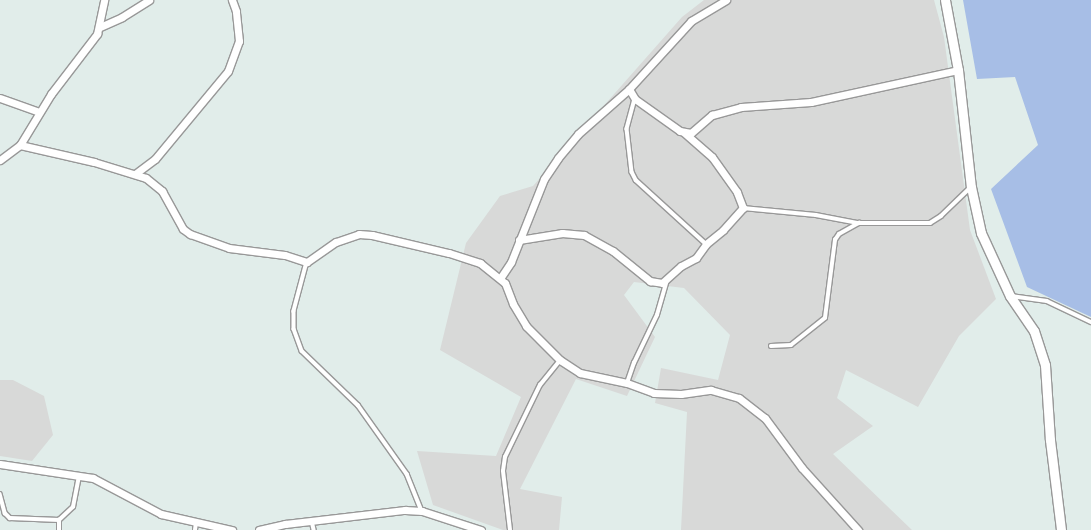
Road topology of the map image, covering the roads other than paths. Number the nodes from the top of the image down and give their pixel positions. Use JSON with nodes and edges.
{"nodes":[{"id":1,"x":104,"y":0,"type":"edge"},
{"id":2,"x":150,"y":0,"type":"edge"},
{"id":3,"x":232,"y":0,"type":"edge"},
{"id":4,"x":726,"y":0,"type":"edge"},
{"id":5,"x":945,"y":0,"type":"edge"},
{"id":6,"x":100,"y":27,"type":"junction"},
{"id":7,"x":958,"y":70,"type":"junction"},
{"id":8,"x":629,"y":89,"type":"junction"},
{"id":9,"x":0,"y":98,"type":"edge"},
{"id":10,"x":635,"y":99,"type":"junction"},
{"id":11,"x":39,"y":112,"type":"junction"},
{"id":12,"x":684,"y":133,"type":"junction"},
{"id":13,"x":20,"y":146,"type":"junction"},
{"id":14,"x":0,"y":160,"type":"edge"},
{"id":15,"x":135,"y":174,"type":"junction"},
{"id":16,"x":971,"y":187,"type":"junction"},
{"id":17,"x":743,"y":208,"type":"junction"},
{"id":18,"x":859,"y":224,"type":"junction"},
{"id":19,"x":519,"y":240,"type":"junction"},
{"id":20,"x":706,"y":244,"type":"junction"},
{"id":21,"x":307,"y":262,"type":"junction"},
{"id":22,"x":500,"y":277,"type":"junction"},
{"id":23,"x":667,"y":279,"type":"junction"},
{"id":24,"x":1010,"y":296,"type":"junction"},
{"id":25,"x":1091,"y":322,"type":"edge"},
{"id":26,"x":771,"y":346,"type":"dead end"},
{"id":27,"x":560,"y":360,"type":"junction"},
{"id":28,"x":627,"y":383,"type":"junction"},
{"id":29,"x":0,"y":464,"type":"edge"},
{"id":30,"x":80,"y":475,"type":"junction"},
{"id":31,"x":0,"y":494,"type":"edge"},
{"id":32,"x":422,"y":511,"type":"junction"},
{"id":33,"x":59,"y":520,"type":"junction"},
{"id":34,"x":312,"y":521,"type":"junction"},
{"id":35,"x":195,"y":527,"type":"edge"},
{"id":36,"x":59,"y":530,"type":"edge"},
{"id":37,"x":232,"y":530,"type":"edge"},
{"id":38,"x":259,"y":530,"type":"edge"},
{"id":39,"x":314,"y":530,"type":"edge"},
{"id":40,"x":481,"y":530,"type":"edge"},
{"id":41,"x":510,"y":530,"type":"edge"},
{"id":42,"x":858,"y":530,"type":"edge"},
{"id":43,"x":1061,"y":530,"type":"edge"}],
"edges":[{"from":1,"to":6,"type":"street"},
{"from":2,"to":6,"type":"street"},
{"from":3,"to":15,"type":"street"},
{"from":4,"to":8,"type":"street"},
{"from":5,"to":7,"type":"street"},
{"from":6,"to":11,"type":"street"},
{"from":7,"to":12,"type":"street"},
{"from":7,"to":16,"type":"street"},
{"from":8,"to":10,"type":"street"},
{"from":8,"to":19,"type":"street"},
{"from":9,"to":11,"type":"street"},
{"from":10,"to":12,"type":"street"},
{"from":10,"to":20,"type":"lane"},
{"from":11,"to":13,"type":"street"},
{"from":12,"to":17,"type":"street"},
{"from":13,"to":14,"type":"street"},
{"from":13,"to":15,"type":"street"},
{"from":15,"to":21,"type":"street"},
{"from":16,"to":18,"type":"lane"},
{"from":16,"to":24,"type":"street"},
{"from":17,"to":18,"type":"lane"},
{"from":17,"to":20,"type":"street"},
{"from":18,"to":26,"type":"lane"},
{"from":19,"to":22,"type":"street"},
{"from":19,"to":23,"type":"street"},
{"from":20,"to":23,"type":"street"},
{"from":21,"to":22,"type":"street"},
{"from":21,"to":32,"type":"lane"},
{"from":22,"to":27,"type":"street"},
{"from":23,"to":28,"type":"lane"},
{"from":24,"to":25,"type":"lane"},
{"from":24,"to":43,"type":"street"},
{"from":27,"to":28,"type":"street"},
{"from":27,"to":41,"type":"lane"},
{"from":28,"to":42,"type":"street"},
{"from":29,"to":30,"type":"street"},
{"from":30,"to":33,"type":"lane"},
{"from":30,"to":35,"type":"street"},
{"from":31,"to":33,"type":"lane"},
{"from":32,"to":34,"type":"street"},
{"from":32,"to":40,"type":"street"},
{"from":33,"to":36,"type":"lane"},
{"from":34,"to":38,"type":"street"},
{"from":34,"to":39,"type":"lane"},
{"from":35,"to":37,"type":"street"}]}
